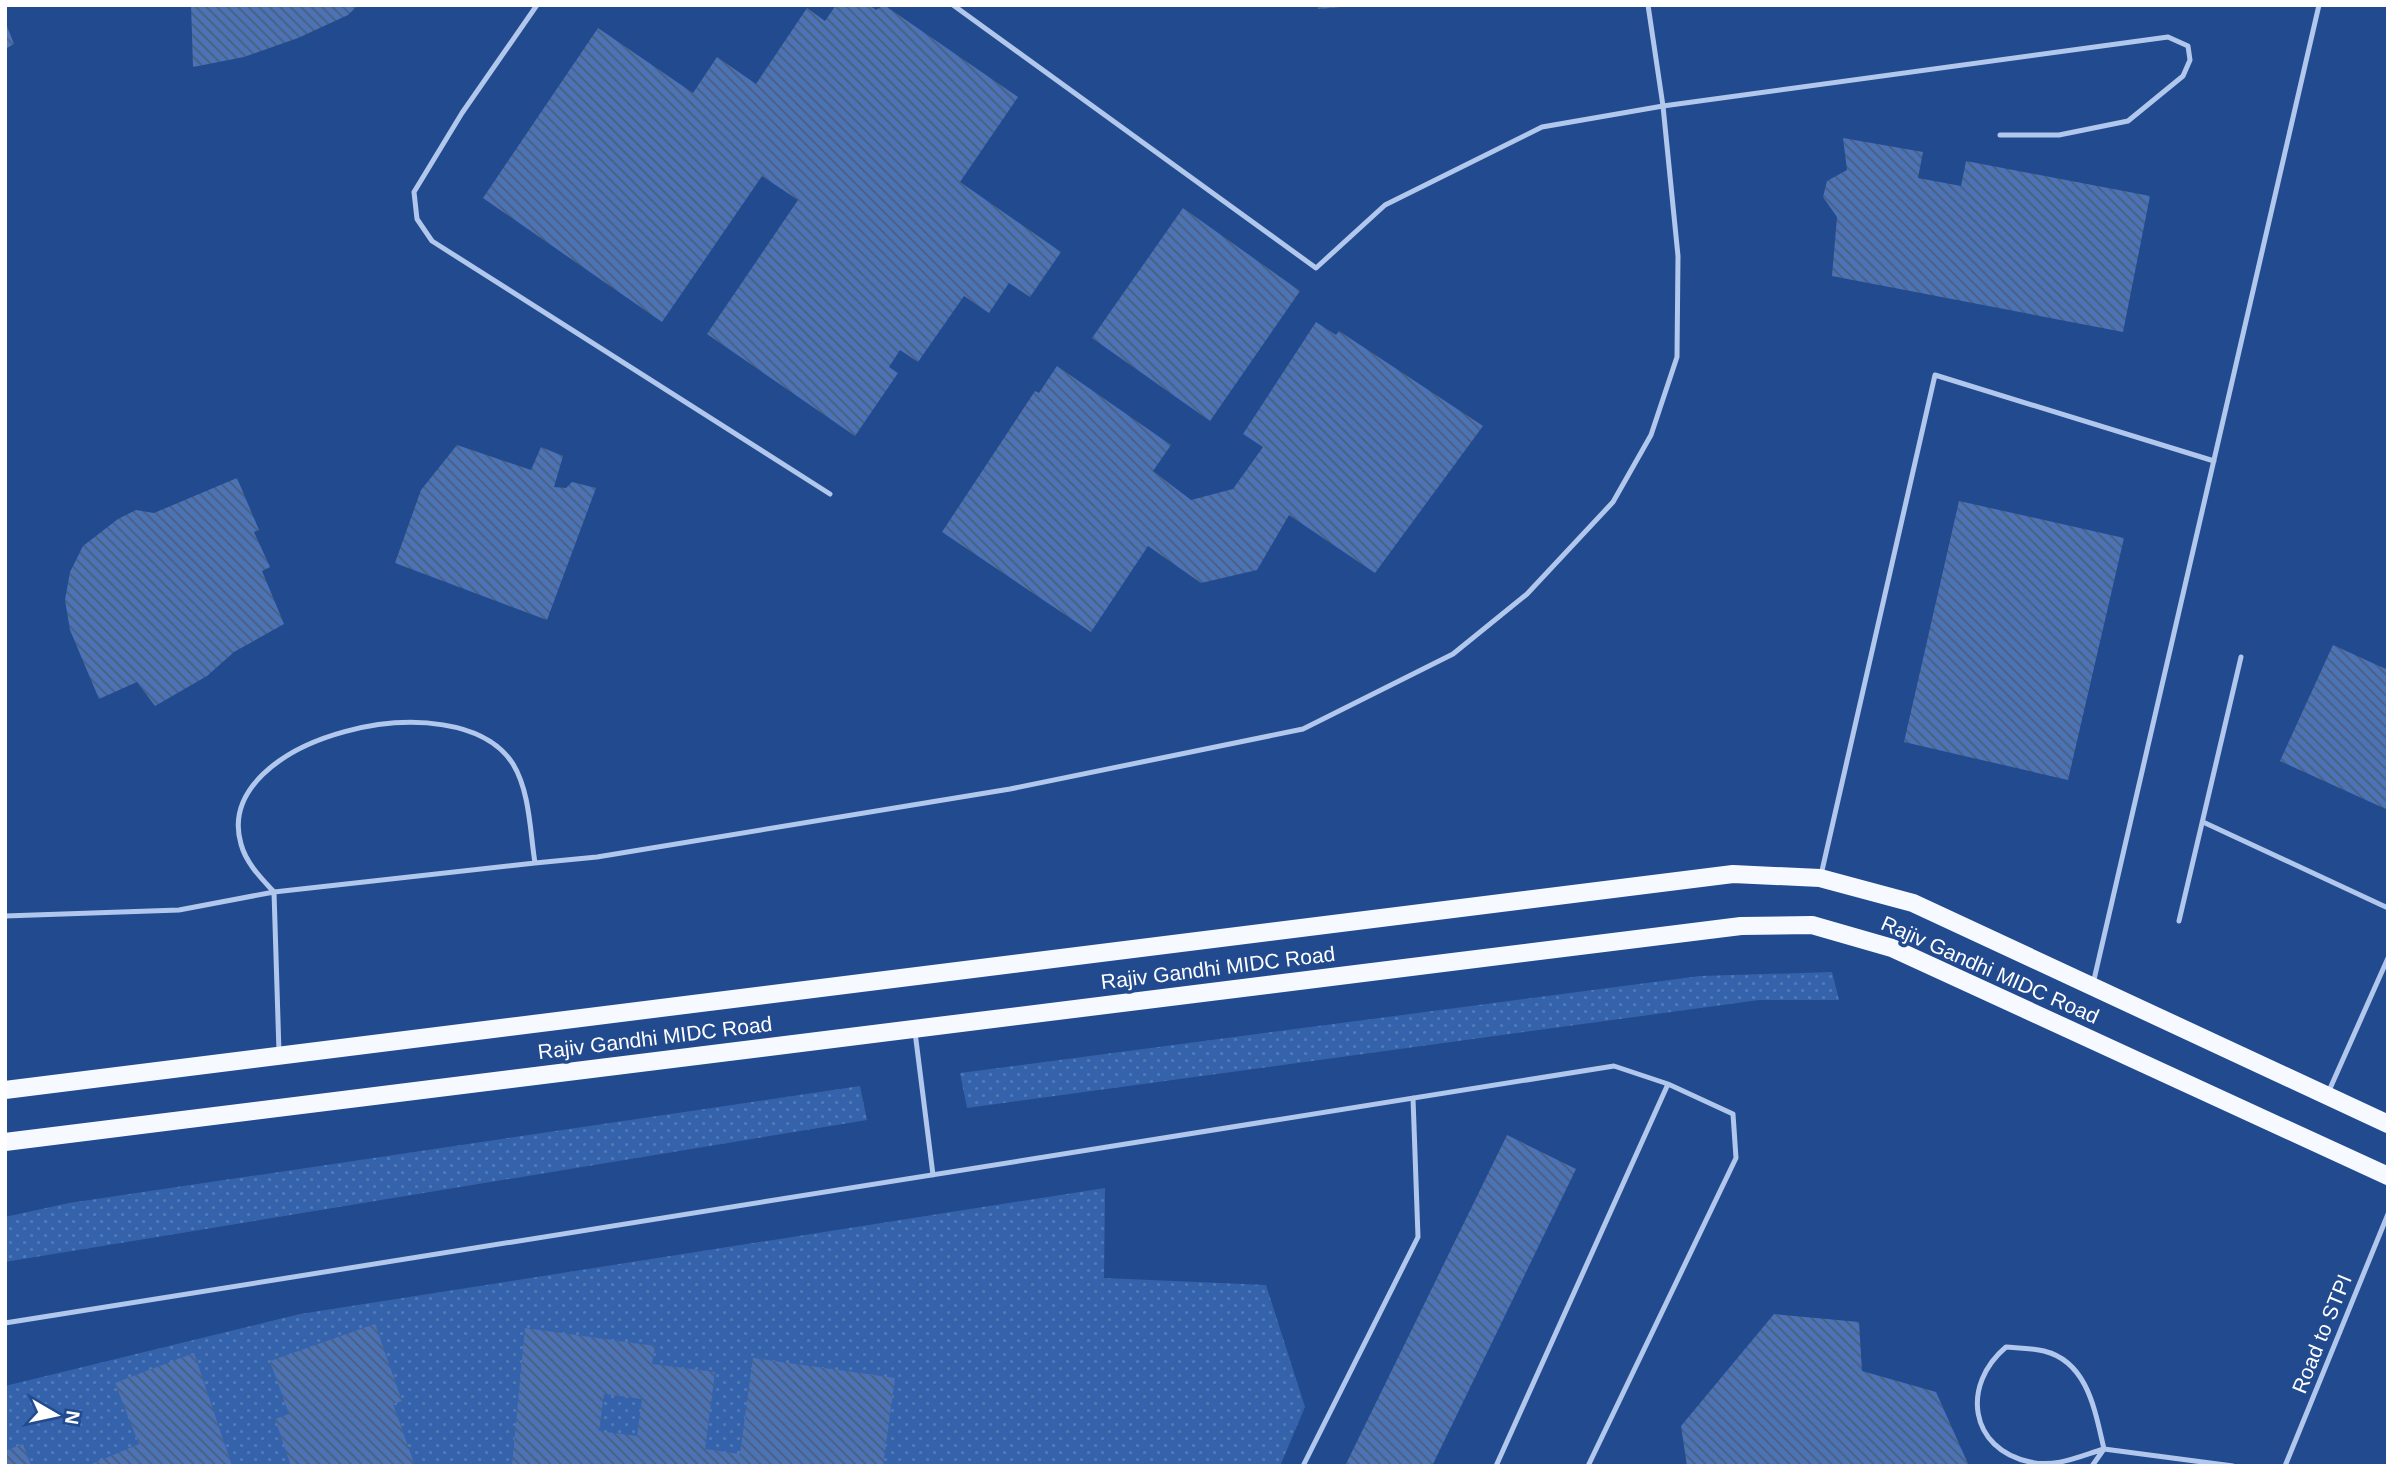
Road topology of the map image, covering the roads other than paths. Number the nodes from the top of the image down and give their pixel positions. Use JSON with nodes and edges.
{"nodes":[{"id":1,"x":537,"y":5,"type":"edge"},
{"id":2,"x":953,"y":5,"type":"edge"},
{"id":3,"x":1648,"y":5,"type":"edge"},
{"id":4,"x":2319,"y":5,"type":"edge"},
{"id":5,"x":1663,"y":106,"type":"junction"},
{"id":6,"x":2000,"y":135,"type":"dead end"},
{"id":7,"x":2214,"y":461,"type":"junction"},
{"id":8,"x":830,"y":494,"type":"dead end"},
{"id":9,"x":2241,"y":657,"type":"dead end"},
{"id":10,"x":2203,"y":822,"type":"junction"},
{"id":11,"x":535,"y":863,"type":"junction"},
{"id":12,"x":1820,"y":878,"type":"junction"},
{"id":13,"x":274,"y":892,"type":"junction"},
{"id":14,"x":2388,"y":908,"type":"edge"},
{"id":15,"x":5,"y":916,"type":"edge"},
{"id":16,"x":2179,"y":921,"type":"dead end"},
{"id":17,"x":2388,"y":958,"type":"edge"},
{"id":18,"x":2092,"y":986,"type":"junction"},
{"id":19,"x":915,"y":1029,"type":"junction"},
{"id":20,"x":279,"y":1056,"type":"junction"},
{"id":21,"x":1668,"y":1084,"type":"junction"},
{"id":22,"x":5,"y":1090,"type":"edge"},
{"id":23,"x":2327,"y":1096,"type":"junction"},
{"id":24,"x":1413,"y":1098,"type":"junction"},
{"id":25,"x":2388,"y":1124,"type":"edge"},
{"id":26,"x":5,"y":1142,"type":"edge"},
{"id":27,"x":933,"y":1175,"type":"junction"},
{"id":28,"x":2388,"y":1176,"type":"edge"},
{"id":29,"x":2388,"y":1214,"type":"edge"},
{"id":30,"x":5,"y":1323,"type":"edge"},
{"id":31,"x":2104,"y":1449,"type":"junction"},
{"id":32,"x":1303,"y":1466,"type":"edge"},
{"id":33,"x":1496,"y":1466,"type":"edge"},
{"id":34,"x":1588,"y":1466,"type":"edge"},
{"id":35,"x":2092,"y":1466,"type":"edge"},
{"id":36,"x":2233,"y":1466,"type":"edge"},
{"id":37,"x":2285,"y":1466,"type":"edge"}],
"edges":[{"from":1,"to":8,"type":"lane"},
{"from":2,"to":5,"type":"lane"},
{"from":3,"to":5,"type":"lane"},
{"from":4,"to":7,"type":"lane"},
{"from":5,"to":6,"type":"lane"},
{"from":5,"to":11,"type":"lane"},
{"from":7,"to":12,"type":"lane"},
{"from":7,"to":18,"type":"lane"},
{"from":9,"to":10,"type":"lane"},
{"from":10,"to":14,"type":"lane"},
{"from":10,"to":16,"type":"lane"},
{"from":11,"to":13,"type":"lane"},
{"from":11,"to":13,"type":"lane"},
{"from":12,"to":18,"type":"main road","name":"Rajiv Gandhi MIDC Road"},
{"from":12,"to":20,"type":"main road","name":"Rajiv Gandhi MIDC Road"},
{"from":13,"to":15,"type":"lane"},
{"from":13,"to":20,"type":"lane"},
{"from":17,"to":23,"type":"lane"},
{"from":18,"to":23,"type":"main road","name":"Rajiv Gandhi MIDC Road"},
{"from":19,"to":26,"type":"main road","name":"Rajiv Gandhi MIDC Road"},
{"from":19,"to":27,"type":"lane"},
{"from":19,"to":28,"type":"main road","name":"Rajiv Gandhi MIDC Road"},
{"from":20,"to":22,"type":"main road","name":"Rajiv Gandhi MIDC Road"},
{"from":21,"to":24,"type":"lane"},
{"from":21,"to":33,"type":"lane"},
{"from":21,"to":34,"type":"lane"},
{"from":23,"to":25,"type":"main road","name":"Rajiv Gandhi MIDC Road"},
{"from":24,"to":27,"type":"lane"},
{"from":24,"to":32,"type":"lane"},
{"from":27,"to":30,"type":"lane"},
{"from":29,"to":37,"type":"lane","name":"Road to STPI"},
{"from":31,"to":31,"type":"lane"},
{"from":31,"to":35,"type":"lane"},
{"from":31,"to":36,"type":"lane"}]}
